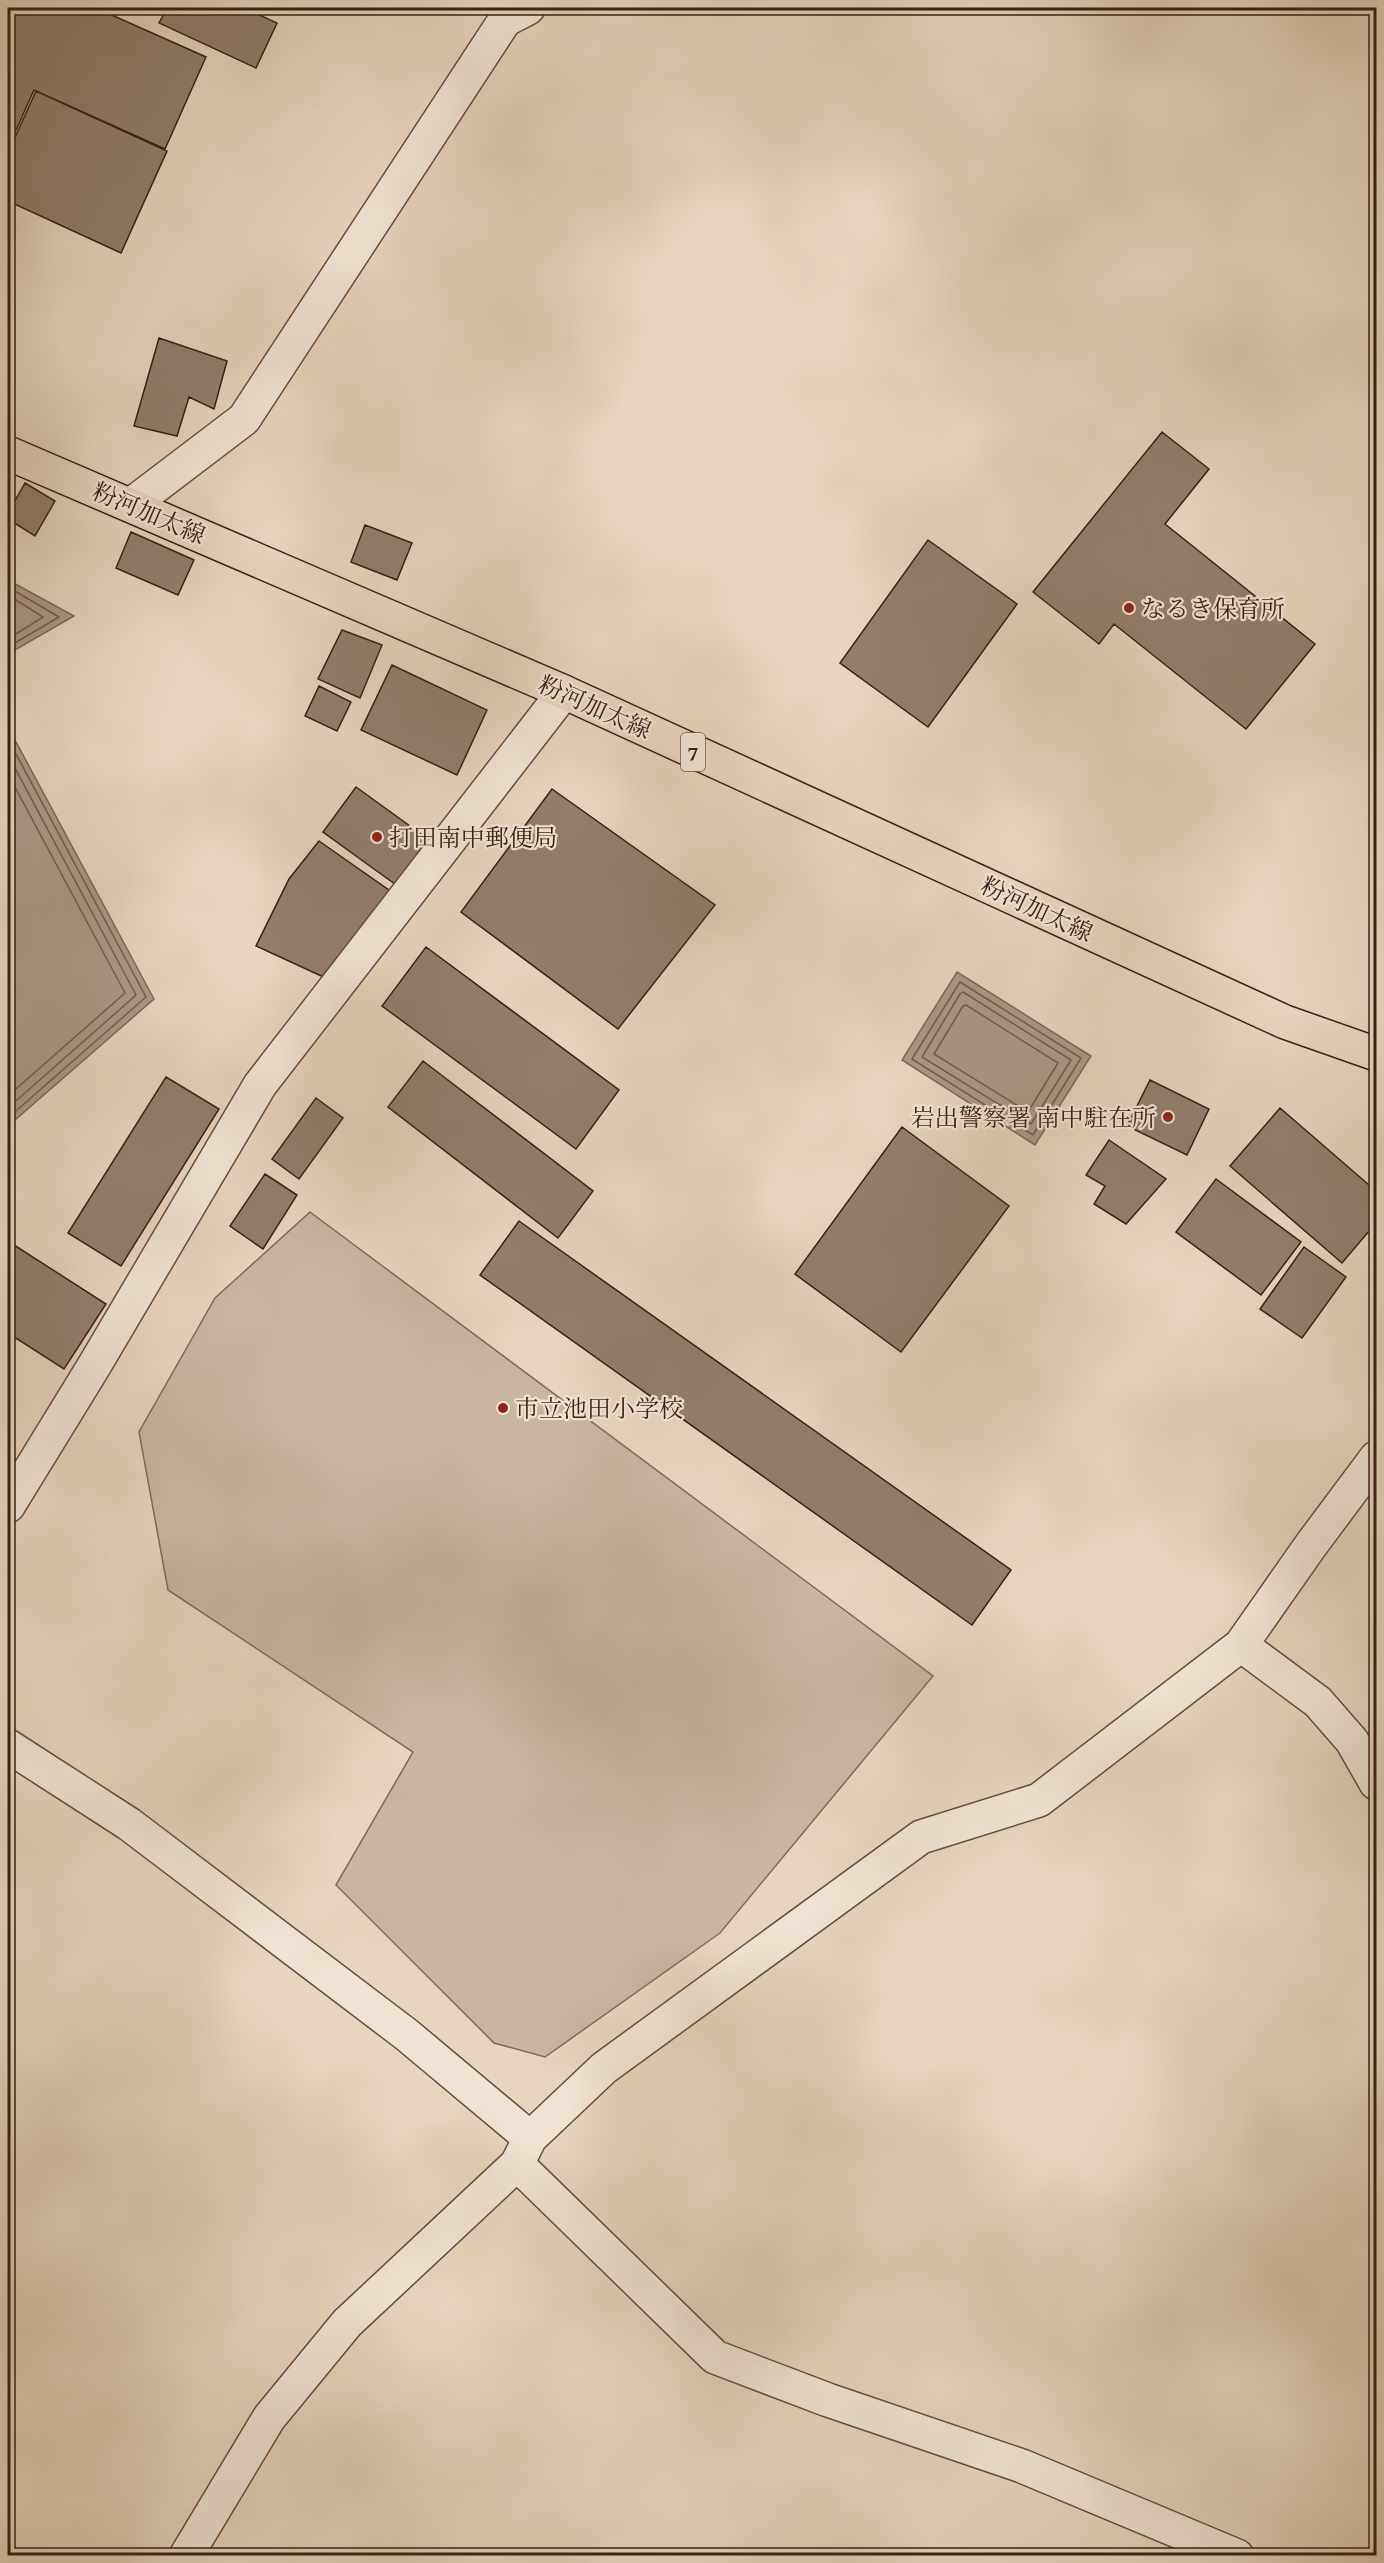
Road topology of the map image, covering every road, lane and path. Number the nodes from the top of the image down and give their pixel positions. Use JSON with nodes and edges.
{"nodes":[{"id":1,"x":528,"y":8,"type":"edge"},
{"id":2,"x":8,"y":453,"type":"edge"},
{"id":3,"x":131,"y":505,"type":"junction"},
{"id":4,"x":564,"y":693,"type":"junction"},
{"id":5,"x":1377,"y":1054,"type":"edge"},
{"id":6,"x":1377,"y":1458,"type":"edge"},
{"id":7,"x":8,"y":1506,"type":"edge"},
{"id":8,"x":1241,"y":1645,"type":"junction"},
{"id":9,"x":8,"y":1746,"type":"edge"},
{"id":10,"x":1377,"y":1783,"type":"edge"},
{"id":11,"x":524,"y":2151,"type":"junction"},
{"id":12,"x":186,"y":2556,"type":"edge"},
{"id":13,"x":1237,"y":2556,"type":"edge"}],
"edges":[{"from":1,"to":3,"type":"street"},
{"from":2,"to":3,"type":"main road","name":"粉河加太線","number":"7"},
{"from":3,"to":4,"type":"main road","name":"粉河加太線","number":"7"},
{"from":4,"to":5,"type":"main road","name":"粉河加太線","number":"7"},
{"from":4,"to":7,"type":"street"},
{"from":6,"to":8,"type":"street"},
{"from":8,"to":10,"type":"street"},
{"from":8,"to":11,"type":"street"},
{"from":9,"to":11,"type":"street"},
{"from":11,"to":12,"type":"street"},
{"from":11,"to":13,"type":"street"}]}
